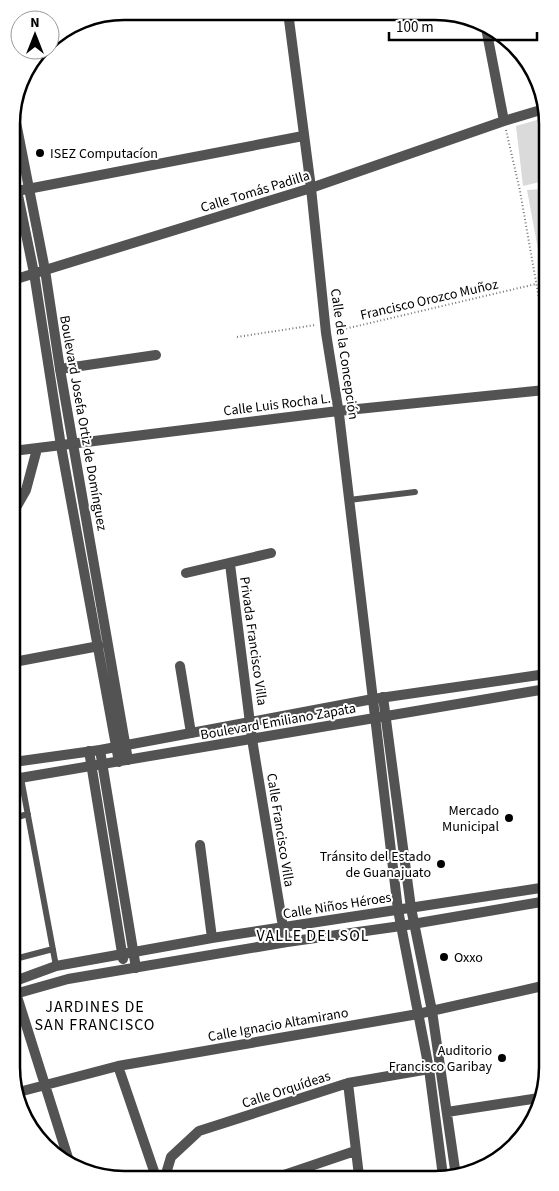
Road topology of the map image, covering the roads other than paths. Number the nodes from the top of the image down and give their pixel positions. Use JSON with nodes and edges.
{"nodes":[{"id":1,"x":289,"y":20,"type":"edge"},
{"id":2,"x":487,"y":34,"type":"edge"},
{"id":3,"x":538,"y":110,"type":"edge"},
{"id":4,"x":504,"y":121,"type":"junction"},
{"id":5,"x":303,"y":136,"type":"junction"},
{"id":6,"x":20,"y":143,"type":"edge"},
{"id":7,"x":311,"y":188,"type":"junction"},
{"id":8,"x":29,"y":189,"type":"junction"},
{"id":9,"x":20,"y":191,"type":"edge"},
{"id":10,"x":20,"y":213,"type":"edge"},
{"id":11,"x":45,"y":270,"type":"junction"},
{"id":12,"x":34,"y":273,"type":"junction"},
{"id":13,"x":20,"y":278,"type":"edge"},
{"id":14,"x":156,"y":354,"type":"dead end"},
{"id":15,"x":60,"y":369,"type":"junction"},
{"id":16,"x":539,"y":391,"type":"edge"},
{"id":17,"x":338,"y":410,"type":"junction"},
{"id":18,"x":73,"y":444,"type":"junction"},
{"id":19,"x":61,"y":446,"type":"junction"},
{"id":20,"x":37,"y":449,"type":"junction"},
{"id":21,"x":20,"y":450,"type":"edge"},
{"id":22,"x":415,"y":492,"type":"dead end"},
{"id":23,"x":350,"y":500,"type":"junction"},
{"id":24,"x":20,"y":501,"type":"edge"},
{"id":25,"x":271,"y":553,"type":"dead end"},
{"id":26,"x":230,"y":564,"type":"junction"},
{"id":27,"x":186,"y":572,"type":"dead end"},
{"id":28,"x":99,"y":646,"type":"junction"},
{"id":29,"x":20,"y":661,"type":"edge"},
{"id":30,"x":180,"y":666,"type":"dead end"},
{"id":31,"x":539,"y":675,"type":"edge"},
{"id":32,"x":539,"y":690,"type":"edge"},
{"id":33,"x":378,"y":698,"type":"junction"},
{"id":34,"x":380,"y":717,"type":"junction"},
{"id":35,"x":251,"y":722,"type":"junction"},
{"id":36,"x":191,"y":732,"type":"junction"},
{"id":37,"x":252,"y":739,"type":"junction"},
{"id":38,"x":121,"y":746,"type":"junction"},
{"id":39,"x":100,"y":750,"type":"junction"},
{"id":40,"x":89,"y":751,"type":"junction"},
{"id":41,"x":20,"y":761,"type":"edge"},
{"id":42,"x":123,"y":761,"type":"junction"},
{"id":43,"x":102,"y":765,"type":"junction"},
{"id":44,"x":91,"y":766,"type":"junction"},
{"id":45,"x":20,"y":778,"type":"edge"},
{"id":46,"x":20,"y":785,"type":"edge"},
{"id":47,"x":28,"y":814,"type":"junction"},
{"id":48,"x":20,"y":816,"type":"edge"},
{"id":49,"x":200,"y":845,"type":"dead end"},
{"id":50,"x":539,"y":888,"type":"edge"},
{"id":51,"x":539,"y":902,"type":"edge"},
{"id":52,"x":411,"y":908,"type":"junction"},
{"id":53,"x":398,"y":910,"type":"junction"},
{"id":54,"x":414,"y":923,"type":"junction"},
{"id":55,"x":401,"y":926,"type":"junction"},
{"id":56,"x":283,"y":928,"type":"junction"},
{"id":57,"x":212,"y":938,"type":"junction"},
{"id":58,"x":287,"y":942,"type":"junction"},
{"id":59,"x":52,"y":949,"type":"junction"},
{"id":60,"x":134,"y":953,"type":"junction"},
{"id":61,"x":122,"y":954,"type":"junction"},
{"id":62,"x":20,"y":958,"type":"edge"},
{"id":63,"x":56,"y":966,"type":"junction"},
{"id":64,"x":136,"y":968,"type":"junction"},
{"id":65,"x":124,"y":970,"type":"junction"},
{"id":66,"x":20,"y":979,"type":"edge"},
{"id":67,"x":539,"y":987,"type":"edge"},
{"id":68,"x":20,"y":992,"type":"edge"},
{"id":69,"x":20,"y":1008,"type":"edge"},
{"id":70,"x":432,"y":1011,"type":"junction"},
{"id":71,"x":418,"y":1014,"type":"junction"},
{"id":72,"x":118,"y":1066,"type":"junction"},
{"id":73,"x":441,"y":1067,"type":"junction"},
{"id":74,"x":429,"y":1069,"type":"junction"},
{"id":75,"x":348,"y":1083,"type":"junction"},
{"id":76,"x":45,"y":1084,"type":"junction"},
{"id":77,"x":23,"y":1091,"type":"edge"},
{"id":78,"x":534,"y":1099,"type":"edge"},
{"id":79,"x":447,"y":1112,"type":"junction"},
{"id":80,"x":356,"y":1151,"type":"junction"},
{"id":81,"x":67,"y":1154,"type":"edge"},
{"id":82,"x":455,"y":1169,"type":"edge"},
{"id":83,"x":442,"y":1170,"type":"edge"},
{"id":84,"x":154,"y":1171,"type":"edge"},
{"id":85,"x":167,"y":1171,"type":"edge"},
{"id":86,"x":296,"y":1171,"type":"edge"},
{"id":87,"x":358,"y":1171,"type":"edge"}],
"edges":[{"from":1,"to":5,"type":"street","name":"Calle de la Concepción"},
{"from":2,"to":4,"type":"street"},
{"from":3,"to":4,"type":"street","name":"Calle Tomás Padilla"},
{"from":4,"to":7,"type":"street","name":"Calle Tomás Padilla"},
{"from":5,"to":7,"type":"street","name":"Calle de la Concepción"},
{"from":5,"to":8,"type":"street"},
{"from":6,"to":8,"type":"street","name":"Boulevard Josefa Ortiz de Domínguez"},
{"from":7,"to":11,"type":"street","name":"Calle Tomás Padilla"},
{"from":7,"to":17,"type":"street","name":"Calle de la Concepción"},
{"from":8,"to":9,"type":"street"},
{"from":8,"to":11,"type":"street","name":"Boulevard Josefa Ortiz de Domínguez"},
{"from":10,"to":12,"type":"street","name":"Boulevard Josefa Ortiz de Domínguez"},
{"from":11,"to":12,"type":"street","name":"Calle Tomás Padilla"},
{"from":11,"to":15,"type":"street","name":"Boulevard Josefa Ortiz de Domínguez"},
{"from":12,"to":13,"type":"street","name":"Calle Tomás Padilla"},
{"from":12,"to":19,"type":"street","name":"Boulevard Josefa Ortiz de Domínguez"},
{"from":14,"to":15,"type":"street"},
{"from":15,"to":18,"type":"street","name":"Boulevard Josefa Ortiz de Domínguez"},
{"from":16,"to":17,"type":"street","name":"Calle Luis Rocha L."},
{"from":17,"to":18,"type":"street","name":"Calle Luis Rocha L."},
{"from":17,"to":23,"type":"street","name":"Calle de la Concepción"},
{"from":18,"to":19,"type":"street","name":"Calle Luis Rocha L."},
{"from":18,"to":38,"type":"street","name":"Boulevard Josefa Ortiz de Domínguez"},
{"from":19,"to":20,"type":"street","name":"Calle Luis Rocha L."},
{"from":19,"to":28,"type":"street","name":"Boulevard Josefa Ortiz de Domínguez"},
{"from":20,"to":21,"type":"street","name":"Calle Luis Rocha L."},
{"from":20,"to":24,"type":"street"},
{"from":22,"to":23,"type":"lane"},
{"from":23,"to":33,"type":"street","name":"Calle de la Concepción"},
{"from":25,"to":26,"type":"street","name":"Privada Francisco Villa"},
{"from":26,"to":27,"type":"street","name":"Privada Francisco Villa"},
{"from":26,"to":35,"type":"street","name":"Privada Francisco Villa"},
{"from":28,"to":29,"type":"street"},
{"from":28,"to":38,"type":"street","name":"Boulevard Josefa Ortiz de Domínguez"},
{"from":30,"to":36,"type":"street"},
{"from":31,"to":33,"type":"street","name":"Boulevard Emiliano Zapata"},
{"from":32,"to":34,"type":"street","name":"Boulevard Emiliano Zapata"},
{"from":33,"to":34,"type":"street","name":"Calle de la Concepción"},
{"from":33,"to":35,"type":"street","name":"Boulevard Emiliano Zapata"},
{"from":34,"to":37,"type":"street","name":"Boulevard Emiliano Zapata"},
{"from":34,"to":52,"type":"street"},
{"from":34,"to":53,"type":"street"},
{"from":35,"to":36,"type":"street","name":"Boulevard Emiliano Zapata"},
{"from":35,"to":37,"type":"street","name":"Calle Francisco Villa"},
{"from":36,"to":38,"type":"street","name":"Boulevard Emiliano Zapata"},
{"from":37,"to":42,"type":"street","name":"Boulevard Emiliano Zapata"},
{"from":37,"to":56,"type":"street","name":"Calle Francisco Villa"},
{"from":38,"to":39,"type":"street","name":"Boulevard Emiliano Zapata"},
{"from":38,"to":42,"type":"street"},
{"from":39,"to":40,"type":"street","name":"Boulevard Emiliano Zapata"},
{"from":39,"to":43,"type":"street"},
{"from":40,"to":41,"type":"street","name":"Boulevard Emiliano Zapata"},
{"from":40,"to":44,"type":"street"},
{"from":42,"to":43,"type":"street","name":"Boulevard Emiliano Zapata"},
{"from":43,"to":44,"type":"street","name":"Boulevard Emiliano Zapata"},
{"from":43,"to":60,"type":"street"},
{"from":44,"to":45,"type":"street","name":"Boulevard Emiliano Zapata"},
{"from":44,"to":61,"type":"street"},
{"from":46,"to":47,"type":"lane"},
{"from":47,"to":48,"type":"lane"},
{"from":47,"to":59,"type":"lane"},
{"from":49,"to":57,"type":"street"},
{"from":50,"to":52,"type":"street","name":"Calle Niños Héroes"},
{"from":51,"to":54,"type":"street","name":"Calle Niños Héroes"},
{"from":52,"to":53,"type":"street","name":"Calle Niños Héroes"},
{"from":52,"to":54,"type":"street"},
{"from":53,"to":55,"type":"street"},
{"from":53,"to":56,"type":"street","name":"Calle Niños Héroes"},
{"from":54,"to":55,"type":"street","name":"Calle Niños Héroes"},
{"from":54,"to":70,"type":"street"},
{"from":55,"to":58,"type":"street","name":"Calle Niños Héroes"},
{"from":55,"to":71,"type":"street"},
{"from":56,"to":57,"type":"street","name":"Calle Niños Héroes"},
{"from":56,"to":58,"type":"street","name":"Calle Francisco Villa"},
{"from":57,"to":60,"type":"street","name":"Calle Niños Héroes"},
{"from":58,"to":64,"type":"street","name":"Calle Niños Héroes"},
{"from":59,"to":62,"type":"lane"},
{"from":59,"to":63,"type":"lane"},
{"from":60,"to":61,"type":"street","name":"Calle Niños Héroes"},
{"from":60,"to":64,"type":"street"},
{"from":61,"to":63,"type":"street","name":"Calle Niños Héroes"},
{"from":61,"to":65,"type":"street"},
{"from":63,"to":66,"type":"street","name":"Calle Niños Héroes"},
{"from":64,"to":65,"type":"street","name":"Calle Niños Héroes"},
{"from":65,"to":68,"type":"street","name":"Calle Niños Héroes"},
{"from":67,"to":70,"type":"street","name":"Calle Ignacio Altamirano"},
{"from":69,"to":76,"type":"street"},
{"from":70,"to":71,"type":"street","name":"Calle Ignacio Altamirano"},
{"from":70,"to":73,"type":"street"},
{"from":71,"to":72,"type":"street","name":"Calle Ignacio Altamirano"},
{"from":71,"to":74,"type":"street"},
{"from":72,"to":76,"type":"street","name":"Calle Ignacio Altamirano"},
{"from":72,"to":84,"type":"street"},
{"from":73,"to":74,"type":"street","name":"Calle Orquídeas"},
{"from":73,"to":79,"type":"street"},
{"from":74,"to":75,"type":"street","name":"Calle Orquídeas"},
{"from":74,"to":83,"type":"street"},
{"from":75,"to":80,"type":"street"},
{"from":75,"to":85,"type":"street","name":"Calle Orquídeas"},
{"from":76,"to":77,"type":"street","name":"Calle Ignacio Altamirano"},
{"from":76,"to":81,"type":"street"},
{"from":78,"to":79,"type":"street"},
{"from":79,"to":82,"type":"street"},
{"from":80,"to":86,"type":"street"},
{"from":80,"to":87,"type":"street"}]}
